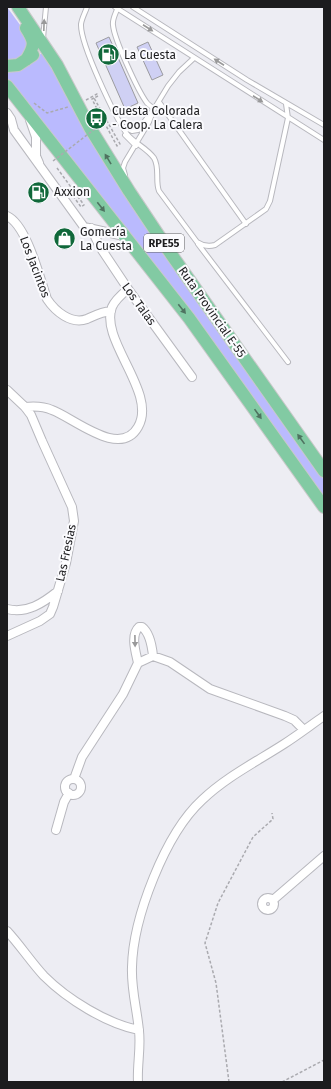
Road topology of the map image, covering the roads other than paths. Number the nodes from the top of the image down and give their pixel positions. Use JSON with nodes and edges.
{"nodes":[{"id":1,"x":18,"y":7,"type":"edge"},
{"id":2,"x":46,"y":7,"type":"edge"},
{"id":3,"x":87,"y":7,"type":"edge"},
{"id":4,"x":117,"y":7,"type":"edge"},
{"id":5,"x":133,"y":7,"type":"edge"},
{"id":6,"x":43,"y":43,"type":"junction"},
{"id":7,"x":194,"y":58,"type":"junction"},
{"id":8,"x":26,"y":60,"type":"junction"},
{"id":9,"x":7,"y":66,"type":"edge"},
{"id":10,"x":7,"y":86,"type":"edge"},
{"id":11,"x":27,"y":102,"type":"junction"},
{"id":12,"x":159,"y":102,"type":"junction"},
{"id":13,"x":286,"y":104,"type":"junction"},
{"id":14,"x":154,"y":109,"type":"junction"},
{"id":15,"x":7,"y":113,"type":"edge"},
{"id":16,"x":288,"y":118,"type":"junction"},
{"id":17,"x":122,"y":125,"type":"junction"},
{"id":18,"x":324,"y":125,"type":"edge"},
{"id":19,"x":10,"y":131,"type":"edge"},
{"id":20,"x":324,"y":140,"type":"edge"},
{"id":21,"x":135,"y":144,"type":"junction"},
{"id":22,"x":40,"y":167,"type":"junction"},
{"id":23,"x":130,"y":182,"type":"dead end"},
{"id":24,"x":7,"y":216,"type":"edge"},
{"id":25,"x":246,"y":224,"type":"junction"},
{"id":26,"x":91,"y":228,"type":"junction"},
{"id":27,"x":164,"y":232,"type":"dead end"},
{"id":28,"x":124,"y":236,"type":"junction"},
{"id":29,"x":197,"y":242,"type":"junction"},
{"id":30,"x":171,"y":254,"type":"junction"},
{"id":31,"x":128,"y":289,"type":"junction"},
{"id":32,"x":111,"y":311,"type":"junction"},
{"id":33,"x":288,"y":362,"type":"dead end"},
{"id":34,"x":192,"y":377,"type":"dead end"},
{"id":35,"x":7,"y":390,"type":"edge"},
{"id":36,"x":25,"y":407,"type":"junction"},
{"id":37,"x":324,"y":471,"type":"edge"},
{"id":38,"x":324,"y":507,"type":"edge"},
{"id":39,"x":58,"y":591,"type":"junction"},
{"id":40,"x":7,"y":609,"type":"edge"},
{"id":41,"x":7,"y":636,"type":"edge"},
{"id":42,"x":153,"y":656,"type":"junction"},
{"id":43,"x":138,"y":663,"type":"junction"},
{"id":44,"x":324,"y":716,"type":"edge"},
{"id":45,"x":304,"y":730,"type":"junction"},
{"id":46,"x":74,"y":779,"type":"junction"},
{"id":47,"x":69,"y":793,"type":"junction"},
{"id":48,"x":56,"y":830,"type":"dead end"},
{"id":49,"x":324,"y":856,"type":"edge"},
{"id":50,"x":273,"y":900,"type":"dead end"},
{"id":51,"x":7,"y":931,"type":"edge"},
{"id":52,"x":139,"y":1030,"type":"junction"},
{"id":53,"x":138,"y":1082,"type":"edge"}],
"edges":[{"from":1,"to":6,"type":"main road","name":"Ruta Provincial E-55","number":"RPE55"},
{"from":1,"to":8,"type":"main road","number":"RPE55"},
{"from":6,"to":2,"type":"lane","one_way":true},
{"from":3,"to":17,"type":"lane"},
{"from":4,"to":7,"type":"lane","one_way":true},
{"from":4,"to":14,"type":"lane"},
{"from":13,"to":5,"type":"lane","one_way":true},
{"from":6,"to":8,"type":"main road"},
{"from":30,"to":6,"type":"main road","name":"Ruta Provincial E-55","number":"RPE55","one_way":true},
{"from":7,"to":12,"type":"lane"},
{"from":7,"to":16,"type":"lane","one_way":true},
{"from":8,"to":9,"type":"main road"},
{"from":10,"to":11,"type":"main road","name":"Ruta Provincial E-55","number":"RPE55"},
{"from":11,"to":22,"type":"street"},
{"from":11,"to":28,"type":"main road","name":"Ruta Provincial E-55","number":"RPE55","one_way":true},
{"from":12,"to":14,"type":"lane"},
{"from":12,"to":25,"type":"lane"},
{"from":13,"to":16,"type":"lane"},
{"from":13,"to":18,"type":"lane"},
{"from":14,"to":17,"type":"lane"},
{"from":14,"to":21,"type":"lane"},
{"from":15,"to":19,"type":"street"},
{"from":16,"to":20,"type":"lane"},
{"from":16,"to":25,"type":"lane"},
{"from":17,"to":21,"type":"lane"},
{"from":17,"to":21,"type":"lane"},
{"from":19,"to":22,"type":"street"},
{"from":21,"to":23,"type":"lane"},
{"from":21,"to":29,"type":"lane"},
{"from":22,"to":26,"type":"street"},
{"from":24,"to":32,"type":"street","name":"Los Jacintos"},
{"from":25,"to":29,"type":"lane"},
{"from":26,"to":28,"type":"street"},
{"from":26,"to":31,"type":"street","name":"Los Talas"},
{"from":27,"to":30,"type":"lane","number":"RPE55"},
{"from":28,"to":38,"type":"main road","name":"Ruta Provincial E-55","number":"RPE55","one_way":true},
{"from":29,"to":33,"type":"lane"},
{"from":37,"to":30,"type":"main road","name":"Ruta Provincial E-55","number":"RPE55","one_way":true},
{"from":31,"to":32,"type":"street"},
{"from":31,"to":34,"type":"street","name":"Los Talas"},
{"from":32,"to":36,"type":"street"},
{"from":35,"to":36,"type":"street","name":"Las Fresias"},
{"from":36,"to":39,"type":"street","name":"Las Fresias"},
{"from":39,"to":40,"type":"street"},
{"from":39,"to":41,"type":"street","name":"Las Fresias"},
{"from":42,"to":43,"type":"street"},
{"from":42,"to":43,"type":"street","one_way":true},
{"from":42,"to":45,"type":"street"},
{"from":43,"to":46,"type":"street"},
{"from":44,"to":45,"type":"street"},
{"from":45,"to":52,"type":"street"},
{"from":46,"to":47,"type":"street"},
{"from":46,"to":47,"type":"street"},
{"from":47,"to":48,"type":"street"},
{"from":49,"to":50,"type":"street"},
{"from":51,"to":52,"type":"street"},
{"from":52,"to":53,"type":"street"}]}
